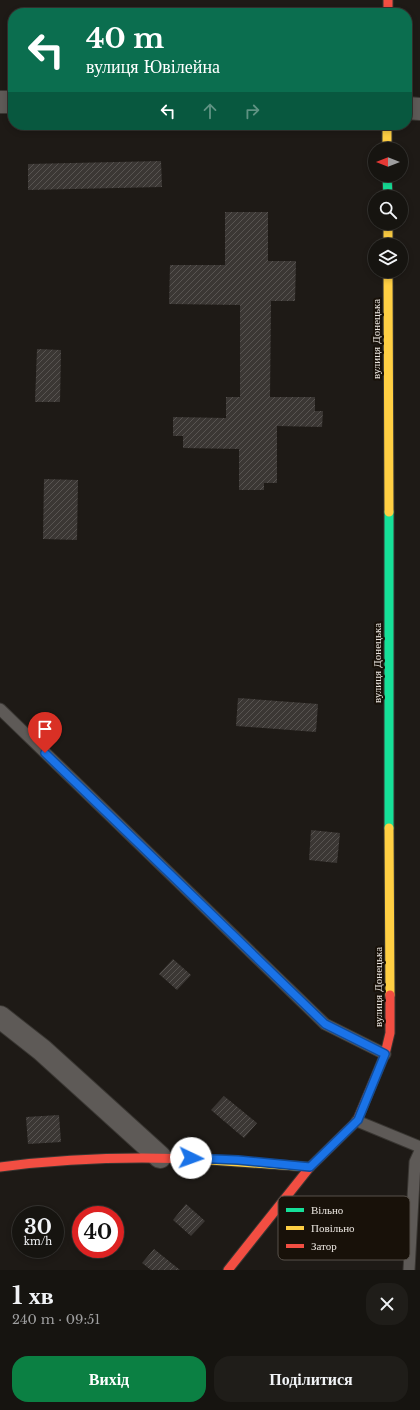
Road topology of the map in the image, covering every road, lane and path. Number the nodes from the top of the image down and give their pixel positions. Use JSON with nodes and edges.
{"nodes":[{"id":1,"x":387,"y":130,"type":"edge"},
{"id":2,"x":387,"y":142,"type":"edge"},
{"id":3,"x":388,"y":278,"type":"edge"},
{"id":4,"x":0,"y":709,"type":"edge"},
{"id":5,"x":0,"y":1017,"type":"edge"},
{"id":6,"x":385,"y":1054,"type":"junction"},
{"id":7,"x":358,"y":1120,"type":"junction"},
{"id":8,"x":420,"y":1147,"type":"edge"},
{"id":9,"x":420,"y":1151,"type":"edge"},
{"id":10,"x":160,"y":1157,"type":"junction"},
{"id":11,"x":0,"y":1167,"type":"edge"},
{"id":12,"x":310,"y":1167,"type":"junction"},
{"id":13,"x":287,"y":1196,"type":"edge"},
{"id":14,"x":278,"y":1207,"type":"edge"},
{"id":15,"x":410,"y":1252,"type":"edge"},
{"id":16,"x":410,"y":1260,"type":"edge"},
{"id":17,"x":228,"y":1270,"type":"edge"},
{"id":18,"x":409,"y":1270,"type":"edge"}],
"edges":[{"from":1,"to":2,"type":"street"},
{"from":3,"to":6,"type":"street","name":"вулиця Донецька"},
{"from":4,"to":6,"type":"lane"},
{"from":5,"to":10,"type":"street"},
{"from":6,"to":7,"type":"street","name":"вулиця Донецька"},
{"from":7,"to":8,"type":"lane"},
{"from":7,"to":12,"type":"street"},
{"from":9,"to":15,"type":"lane"},
{"from":10,"to":11,"type":"street"},
{"from":10,"to":12,"type":"street"},
{"from":12,"to":13,"type":"street"},
{"from":14,"to":17,"type":"street"},
{"from":16,"to":18,"type":"lane"}]}
